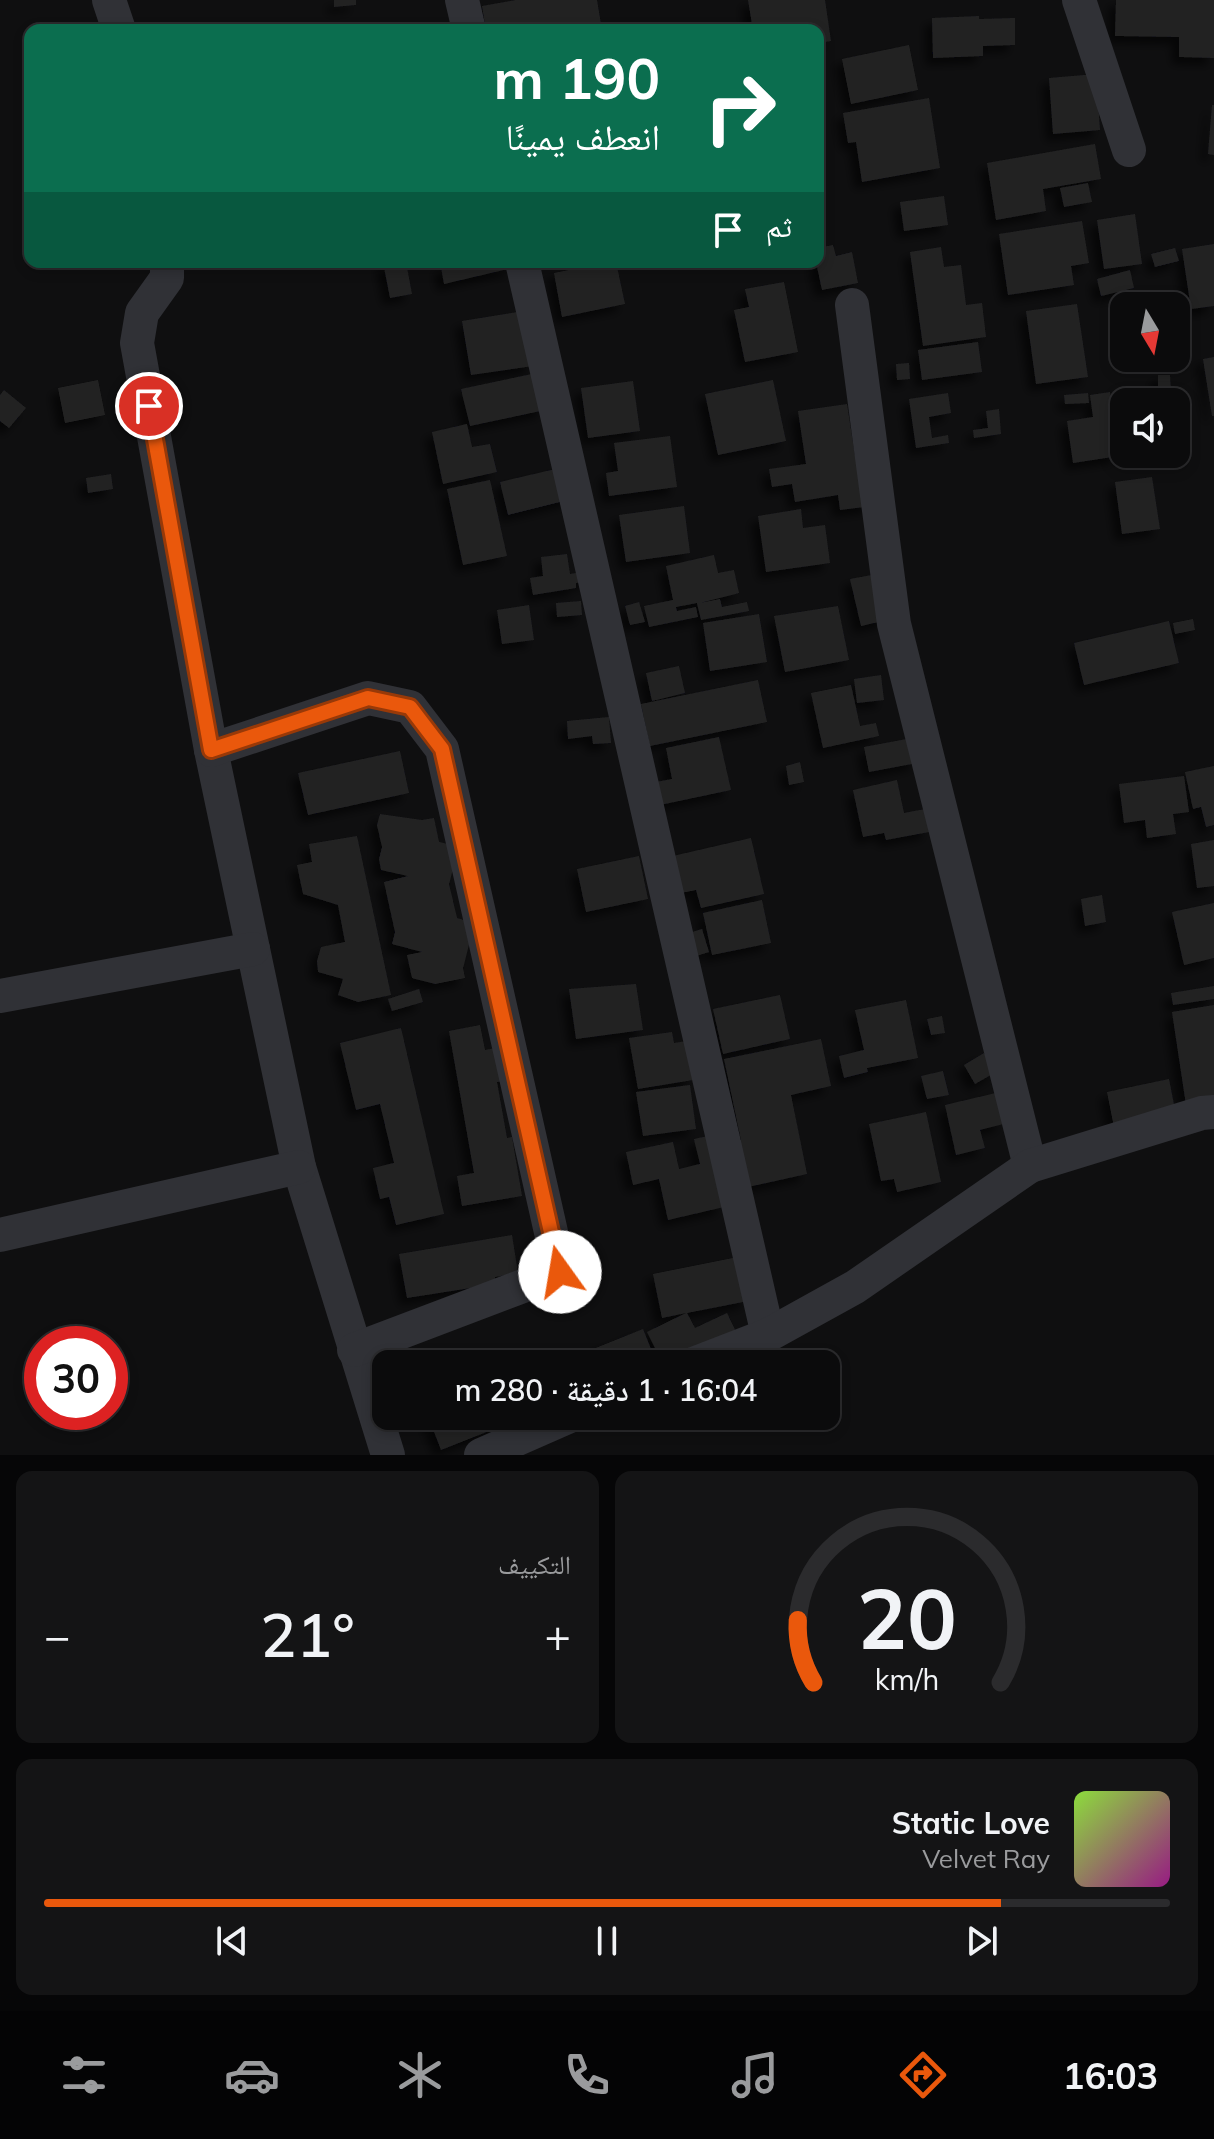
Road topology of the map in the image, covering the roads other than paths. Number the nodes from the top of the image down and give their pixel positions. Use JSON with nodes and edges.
{"nodes":[{"id":1,"x":109,"y":0,"type":"edge"},
{"id":2,"x":462,"y":0,"type":"edge"},
{"id":3,"x":1079,"y":0,"type":"edge"},
{"id":4,"x":117,"y":24,"type":"edge"},
{"id":5,"x":468,"y":24,"type":"edge"},
{"id":6,"x":1129,"y":150,"type":"dead end"},
{"id":7,"x":167,"y":268,"type":"edge"},
{"id":8,"x":523,"y":268,"type":"edge"},
{"id":9,"x":852,"y":305,"type":"dead end"},
{"id":10,"x":211,"y":750,"type":"junction"},
{"id":11,"x":253,"y":949,"type":"junction"},
{"id":12,"x":0,"y":996,"type":"edge"},
{"id":13,"x":1214,"y":1112,"type":"edge"},
{"id":14,"x":1030,"y":1166,"type":"junction"},
{"id":15,"x":299,"y":1167,"type":"junction"},
{"id":16,"x":0,"y":1235,"type":"edge"},
{"id":17,"x":768,"y":1335,"type":"junction"},
{"id":18,"x":354,"y":1350,"type":"junction"},
{"id":19,"x":729,"y":1350,"type":"edge"},
{"id":20,"x":538,"y":1430,"type":"edge"},
{"id":21,"x":388,"y":1455,"type":"edge"},
{"id":22,"x":481,"y":1455,"type":"edge"}],
"edges":[{"from":1,"to":4,"type":"street"},
{"from":2,"to":5,"type":"street"},
{"from":3,"to":6,"type":"street"},
{"from":7,"to":10,"type":"street"},
{"from":8,"to":17,"type":"street"},
{"from":9,"to":14,"type":"street"},
{"from":10,"to":11,"type":"street"},
{"from":10,"to":18,"type":"street"},
{"from":11,"to":12,"type":"street"},
{"from":11,"to":15,"type":"street"},
{"from":13,"to":14,"type":"street"},
{"from":14,"to":17,"type":"street"},
{"from":15,"to":16,"type":"street"},
{"from":15,"to":18,"type":"street"},
{"from":17,"to":19,"type":"street"},
{"from":18,"to":21,"type":"street"},
{"from":20,"to":22,"type":"street"}]}
